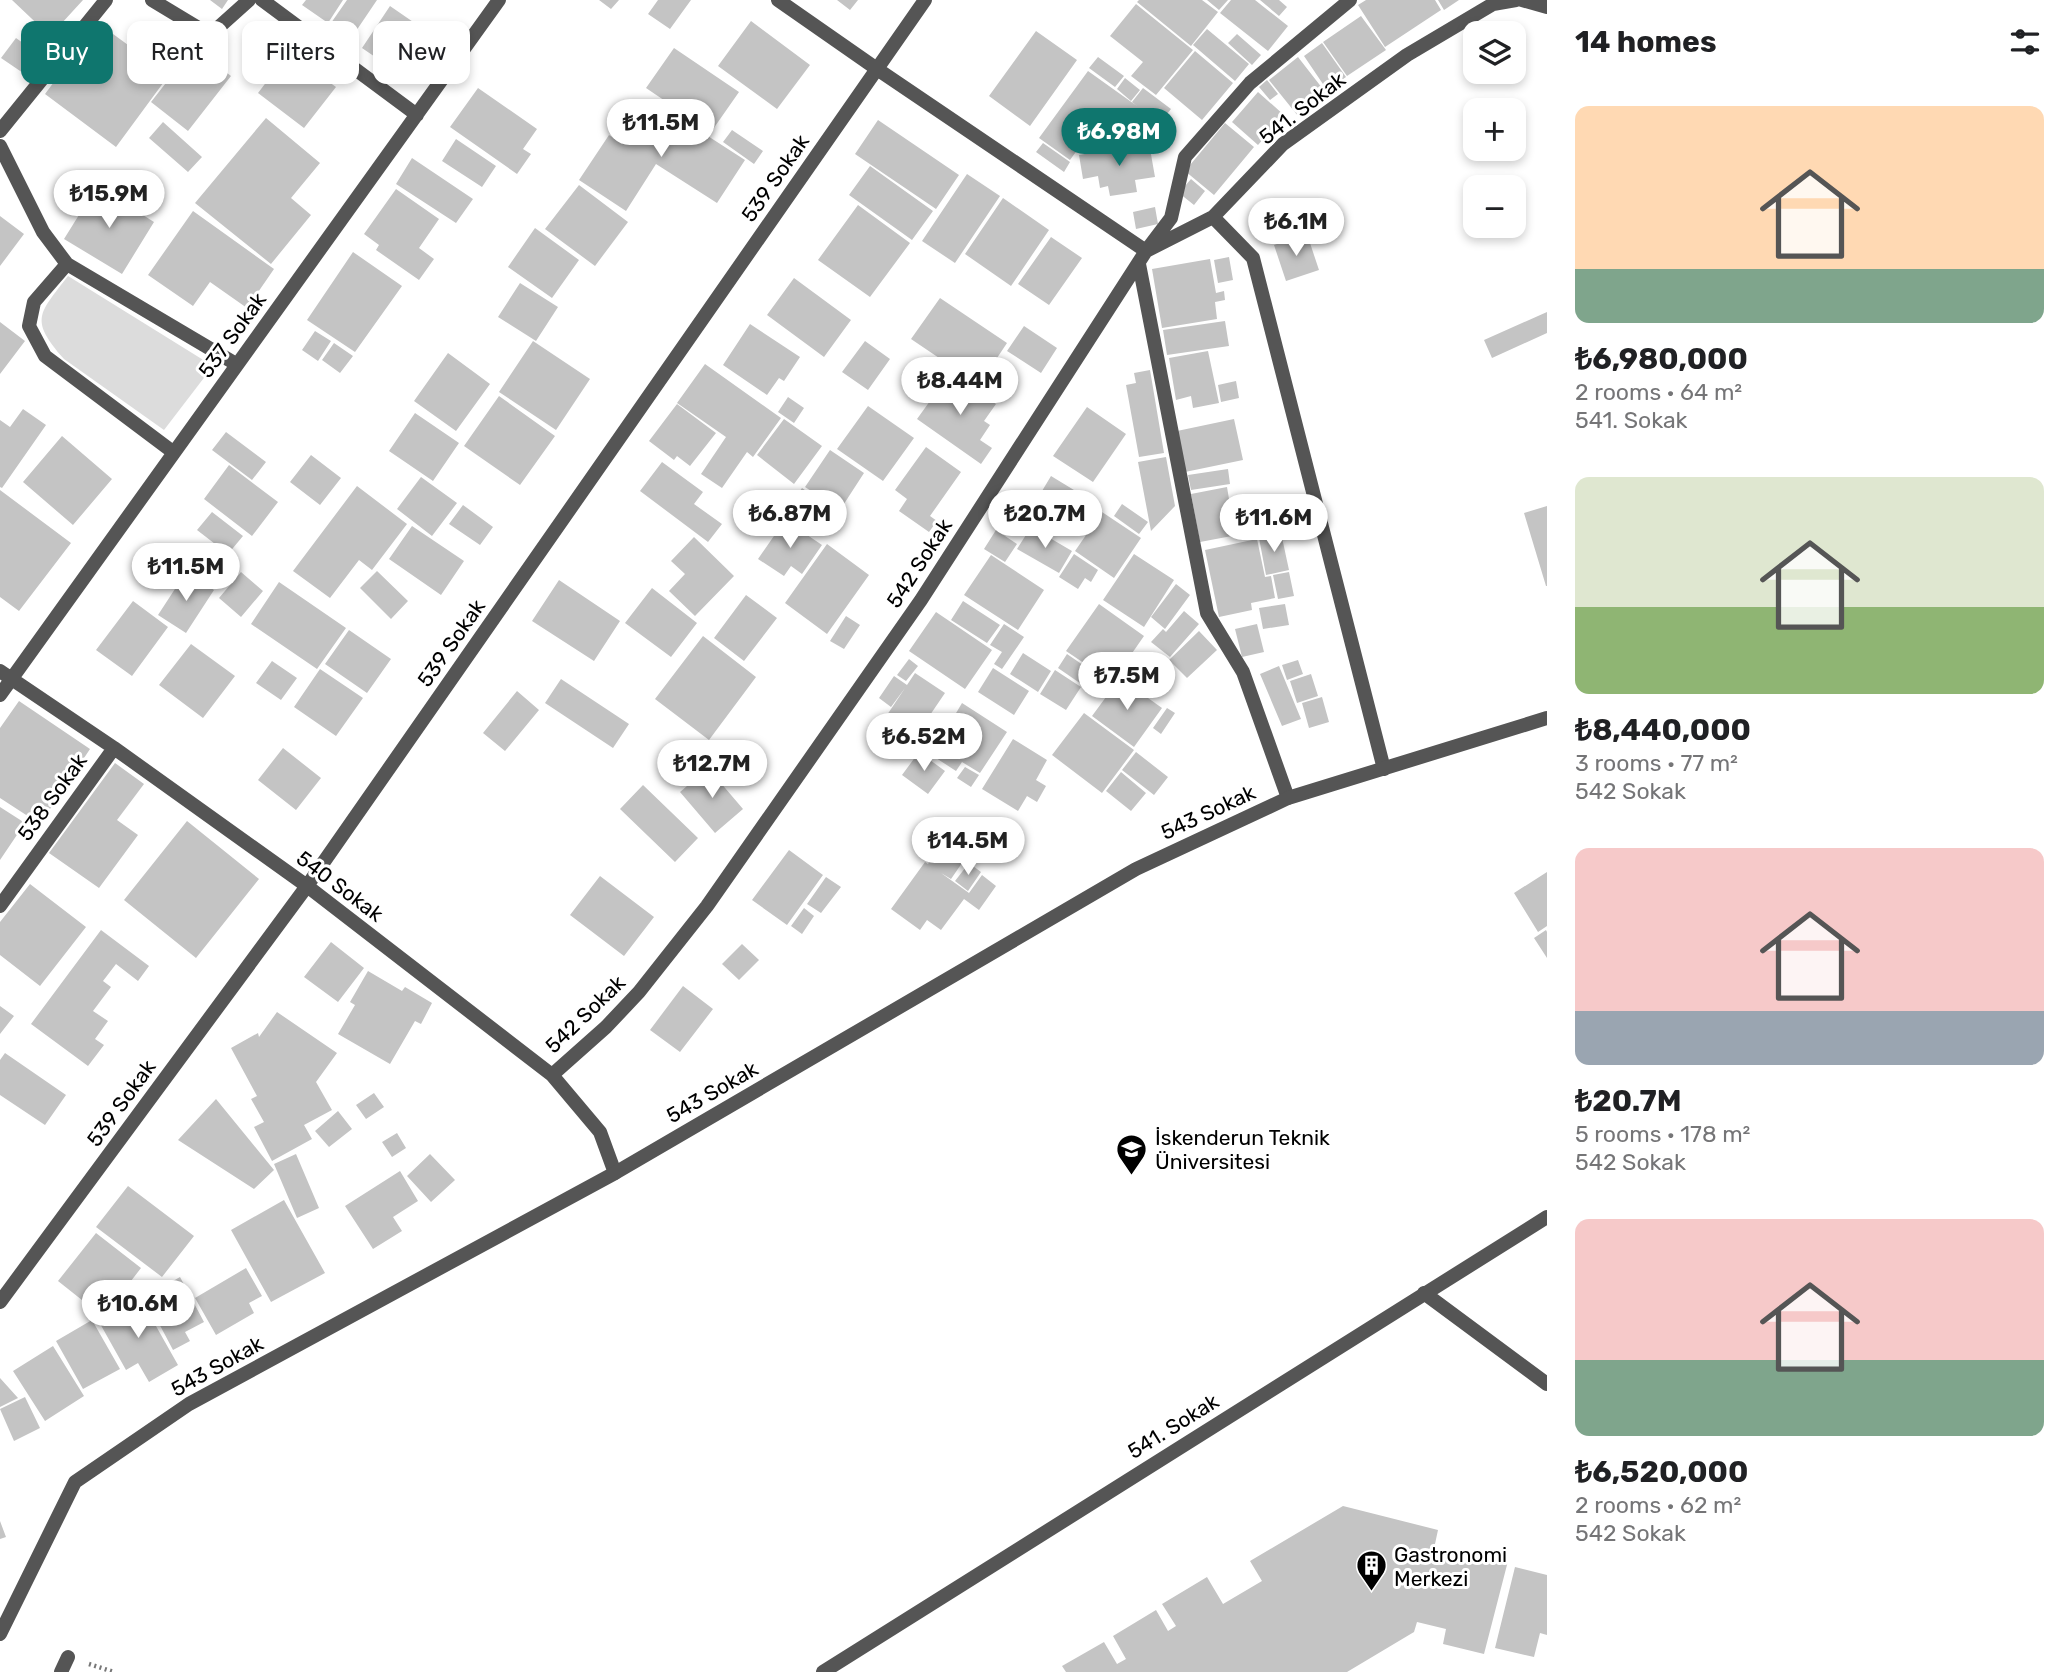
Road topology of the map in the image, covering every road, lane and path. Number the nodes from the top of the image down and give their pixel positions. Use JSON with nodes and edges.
{"nodes":[{"id":1,"x":106,"y":0,"type":"edge"},
{"id":2,"x":152,"y":0,"type":"edge"},
{"id":3,"x":249,"y":0,"type":"edge"},
{"id":4,"x":262,"y":0,"type":"edge"},
{"id":5,"x":499,"y":0,"type":"edge"},
{"id":6,"x":778,"y":0,"type":"edge"},
{"id":7,"x":925,"y":0,"type":"edge"},
{"id":8,"x":1350,"y":0,"type":"edge"},
{"id":9,"x":1516,"y":0,"type":"edge"},
{"id":10,"x":1522,"y":0,"type":"edge"},
{"id":11,"x":1547,"y":8,"type":"edge"},
{"id":12,"x":877,"y":69,"type":"junction"},
{"id":13,"x":417,"y":115,"type":"junction"},
{"id":14,"x":0,"y":131,"type":"edge"},
{"id":15,"x":0,"y":146,"type":"edge"},
{"id":16,"x":1213,"y":217,"type":"junction"},
{"id":17,"x":1143,"y":258,"type":"junction"},
{"id":18,"x":67,"y":264,"type":"junction"},
{"id":19,"x":236,"y":364,"type":"junction"},
{"id":20,"x":173,"y":452,"type":"junction"},
{"id":21,"x":6,"y":675,"type":"edge"},
{"id":22,"x":0,"y":695,"type":"edge"},
{"id":23,"x":1547,"y":718,"type":"edge"},
{"id":24,"x":114,"y":748,"type":"junction"},
{"id":25,"x":1384,"y":769,"type":"junction"},
{"id":26,"x":1288,"y":798,"type":"junction"},
{"id":27,"x":307,"y":886,"type":"junction"},
{"id":28,"x":0,"y":906,"type":"edge"},
{"id":29,"x":552,"y":1075,"type":"junction"},
{"id":30,"x":615,"y":1173,"type":"junction"},
{"id":31,"x":1547,"y":1217,"type":"edge"},
{"id":32,"x":1424,"y":1293,"type":"junction"},
{"id":33,"x":0,"y":1302,"type":"edge"},
{"id":34,"x":1547,"y":1384,"type":"edge"},
{"id":35,"x":0,"y":1633,"type":"edge"},
{"id":36,"x":68,"y":1657,"type":"dead end"},
{"id":37,"x":61,"y":1672,"type":"edge"},
{"id":38,"x":823,"y":1672,"type":"edge"}],
"edges":[{"from":1,"to":14,"type":"street"},
{"from":2,"to":3,"type":"street"},
{"from":4,"to":13,"type":"street"},
{"from":5,"to":13,"type":"street","name":"537 Sokak"},
{"from":6,"to":12,"type":"street"},
{"from":7,"to":12,"type":"street","name":"539 Sokak"},
{"from":8,"to":17,"type":"street","name":"542 Sokak"},
{"from":9,"to":16,"type":"street","name":"541. Sokak"},
{"from":10,"to":11,"type":"street"},
{"from":12,"to":17,"type":"street"},
{"from":12,"to":27,"type":"street","name":"539 Sokak"},
{"from":13,"to":19,"type":"street","name":"537 Sokak"},
{"from":15,"to":18,"type":"street"},
{"from":16,"to":17,"type":"street","name":"541. Sokak"},
{"from":16,"to":25,"type":"street"},
{"from":17,"to":26,"type":"street"},
{"from":17,"to":29,"type":"street","name":"542 Sokak"},
{"from":18,"to":19,"type":"street"},
{"from":18,"to":20,"type":"street"},
{"from":19,"to":20,"type":"street","name":"537 Sokak"},
{"from":20,"to":21,"type":"street","name":"537 Sokak"},
{"from":21,"to":22,"type":"street","name":"537 Sokak"},
{"from":21,"to":24,"type":"street","name":"540 Sokak"},
{"from":23,"to":25,"type":"street","name":"543 Sokak"},
{"from":24,"to":27,"type":"street","name":"540 Sokak"},
{"from":24,"to":28,"type":"street","name":"538 Sokak"},
{"from":25,"to":26,"type":"street","name":"543 Sokak"},
{"from":26,"to":30,"type":"street","name":"543 Sokak"},
{"from":27,"to":29,"type":"street","name":"540 Sokak"},
{"from":27,"to":33,"type":"street","name":"539 Sokak"},
{"from":29,"to":30,"type":"street","name":"540 Sokak"},
{"from":30,"to":35,"type":"street","name":"543 Sokak"},
{"from":31,"to":32,"type":"street","name":"541. Sokak"},
{"from":32,"to":34,"type":"street"},
{"from":32,"to":38,"type":"street","name":"541. Sokak"},
{"from":36,"to":37,"type":"street"}]}
